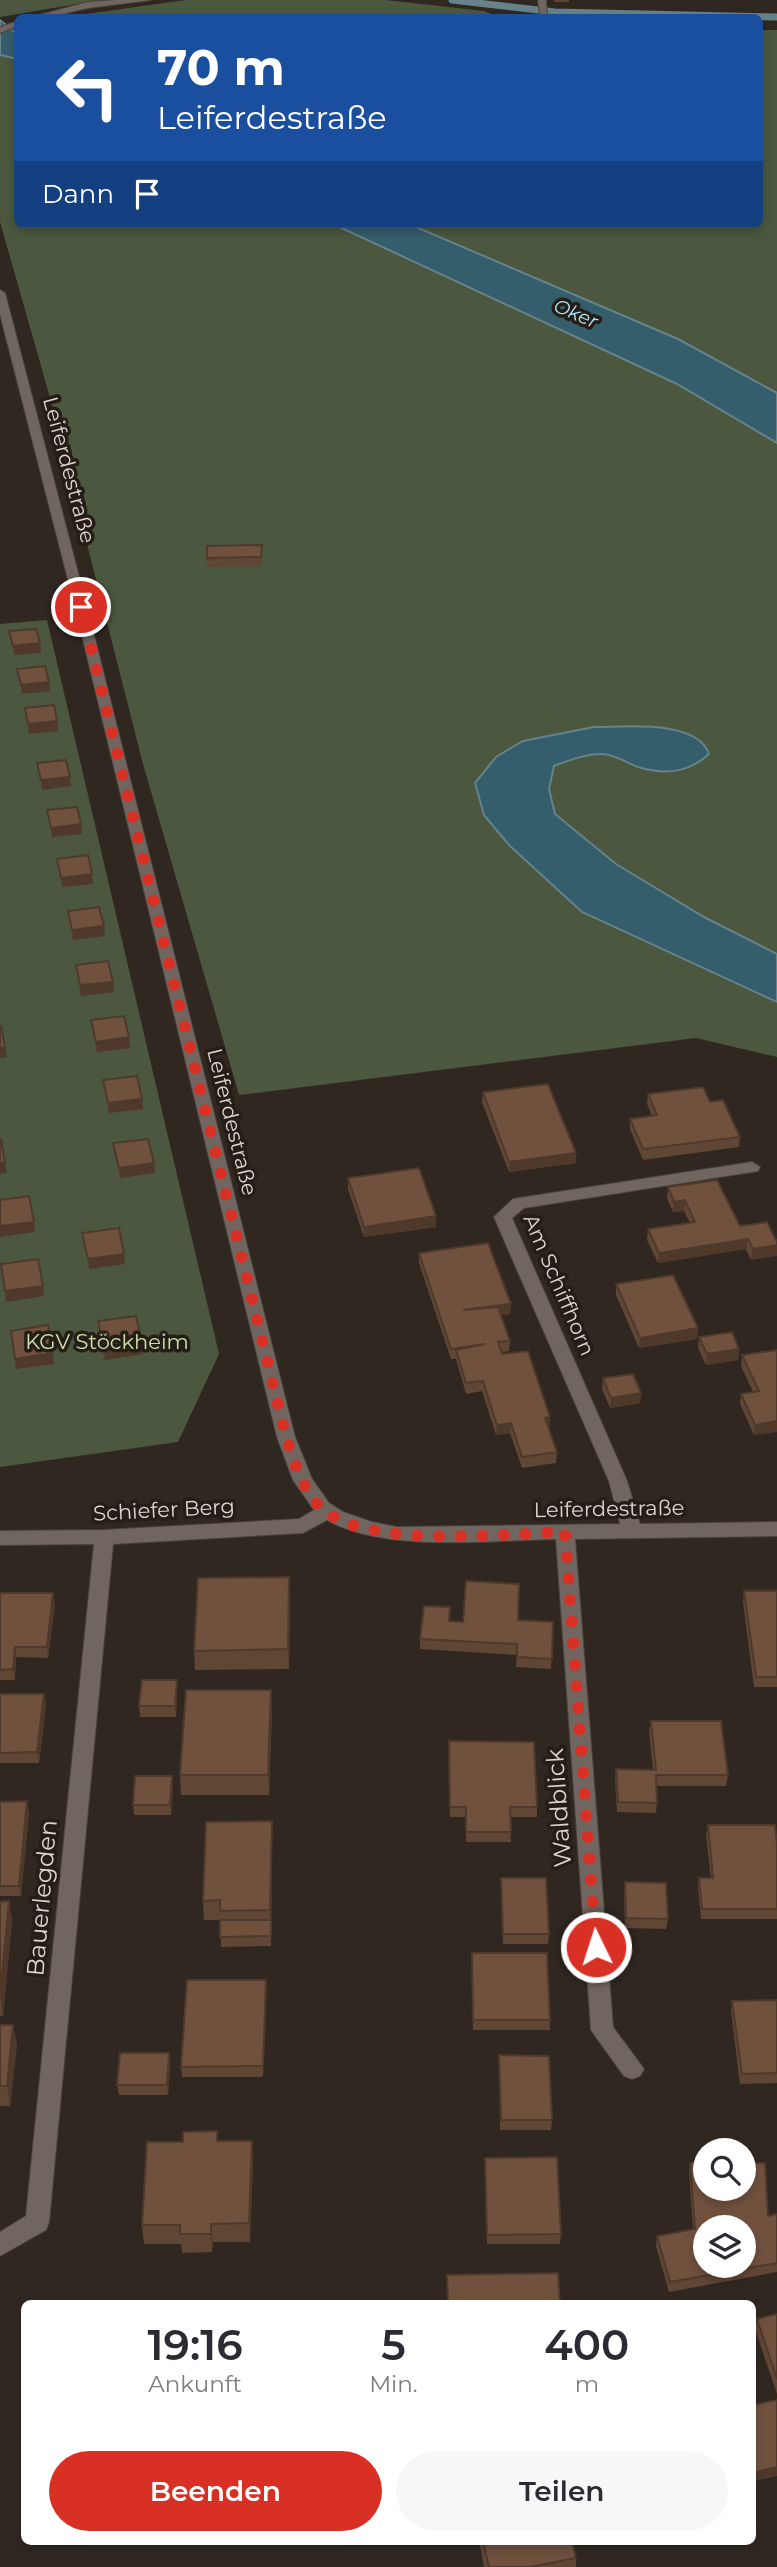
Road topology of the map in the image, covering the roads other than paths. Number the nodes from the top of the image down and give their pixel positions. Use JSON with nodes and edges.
{"nodes":[{"id":1,"x":147,"y":0,"type":"edge"},
{"id":2,"x":49,"y":14,"type":"edge"},
{"id":3,"x":0,"y":293,"type":"edge"},
{"id":4,"x":752,"y":1167,"type":"dead end"},
{"id":5,"x":326,"y":1512,"type":"junction"},
{"id":6,"x":777,"y":1530,"type":"edge"},
{"id":7,"x":632,"y":1531,"type":"junction"},
{"id":8,"x":565,"y":1532,"type":"junction"},
{"id":9,"x":104,"y":1537,"type":"junction"},
{"id":10,"x":0,"y":1538,"type":"edge"},
{"id":11,"x":632,"y":2070,"type":"dead end"},
{"id":12,"x":0,"y":2245,"type":"edge"}],
"edges":[{"from":1,"to":2,"type":"street"},
{"from":3,"to":5,"type":"street","name":"Leiferdestraße"},
{"from":4,"to":7,"type":"street","name":"Am Schiffhorn"},
{"from":5,"to":8,"type":"street","name":"Leiferdestraße"},
{"from":5,"to":9,"type":"street","name":"Schiefer Berg"},
{"from":6,"to":7,"type":"street","name":"Leiferdestraße"},
{"from":7,"to":8,"type":"street","name":"Leiferdestraße"},
{"from":8,"to":11,"type":"street","name":"Waldblick"},
{"from":9,"to":10,"type":"street","name":"Schiefer Berg"},
{"from":9,"to":12,"type":"street","name":"Bauerlegden"}]}
